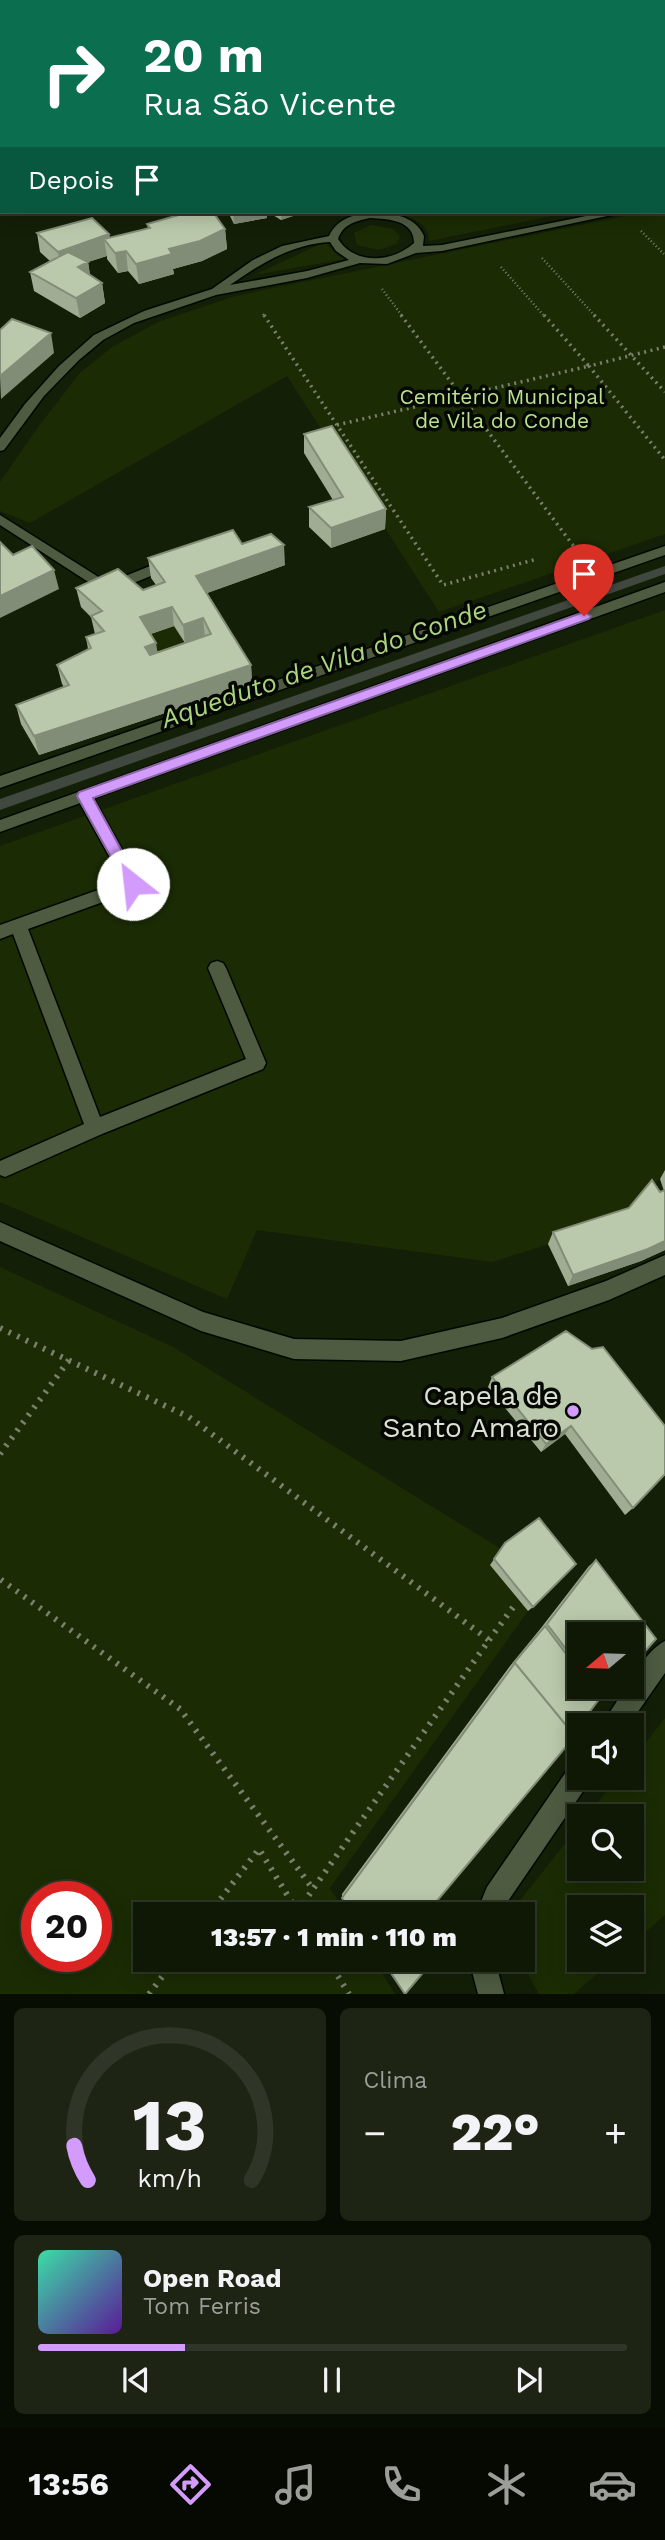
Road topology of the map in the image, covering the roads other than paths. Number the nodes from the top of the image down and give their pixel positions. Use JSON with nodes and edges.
{"nodes":[{"id":1,"x":339,"y":214,"type":"edge"},
{"id":2,"x":374,"y":214,"type":"edge"},
{"id":3,"x":611,"y":214,"type":"edge"},
{"id":4,"x":345,"y":222,"type":"junction"},
{"id":5,"x":333,"y":239,"type":"junction"},
{"id":6,"x":414,"y":250,"type":"junction"},
{"id":7,"x":362,"y":260,"type":"junction"},
{"id":8,"x":213,"y":293,"type":"junction"},
{"id":9,"x":0,"y":447,"type":"edge"},
{"id":10,"x":0,"y":519,"type":"edge"},
{"id":11,"x":665,"y":550,"type":"edge"},
{"id":12,"x":189,"y":556,"type":"edge"},
{"id":13,"x":665,"y":587,"type":"edge"},
{"id":14,"x":0,"y":782,"type":"edge"},
{"id":15,"x":84,"y":796,"type":"junction"},
{"id":16,"x":0,"y":826,"type":"edge"},
{"id":17,"x":18,"y":925,"type":"junction"},
{"id":18,"x":0,"y":932,"type":"edge"},
{"id":19,"x":217,"y":968,"type":"dead end"},
{"id":20,"x":95,"y":1128,"type":"junction"},
{"id":21,"x":5,"y":1168,"type":"dead end"},
{"id":22,"x":0,"y":1231,"type":"edge"},
{"id":23,"x":665,"y":1265,"type":"edge"},
{"id":24,"x":665,"y":1653,"type":"edge"},
{"id":25,"x":622,"y":1713,"type":"edge"},
{"id":26,"x":569,"y":1790,"type":"edge"},
{"id":27,"x":494,"y":1902,"type":"edge"},
{"id":28,"x":485,"y":1972,"type":"edge"},
{"id":29,"x":491,"y":1994,"type":"edge"}],
"edges":[{"from":1,"to":4,"type":"street"},
{"from":2,"to":4,"type":"street"},
{"from":2,"to":6,"type":"street"},
{"from":3,"to":6,"type":"street"},
{"from":4,"to":5,"type":"street"},
{"from":5,"to":7,"type":"street"},
{"from":5,"to":8,"type":"street"},
{"from":6,"to":7,"type":"street"},
{"from":7,"to":8,"type":"street"},
{"from":8,"to":9,"type":"street"},
{"from":10,"to":12,"type":"street"},
{"from":11,"to":14,"type":"street"},
{"from":13,"to":15,"type":"street"},
{"from":15,"to":16,"type":"street"},
{"from":15,"to":17,"type":"street"},
{"from":17,"to":18,"type":"street"},
{"from":17,"to":20,"type":"street"},
{"from":19,"to":20,"type":"street"},
{"from":20,"to":21,"type":"street"},
{"from":22,"to":23,"type":"street"},
{"from":24,"to":25,"type":"street"},
{"from":26,"to":27,"type":"street"},
{"from":28,"to":29,"type":"street"}]}
